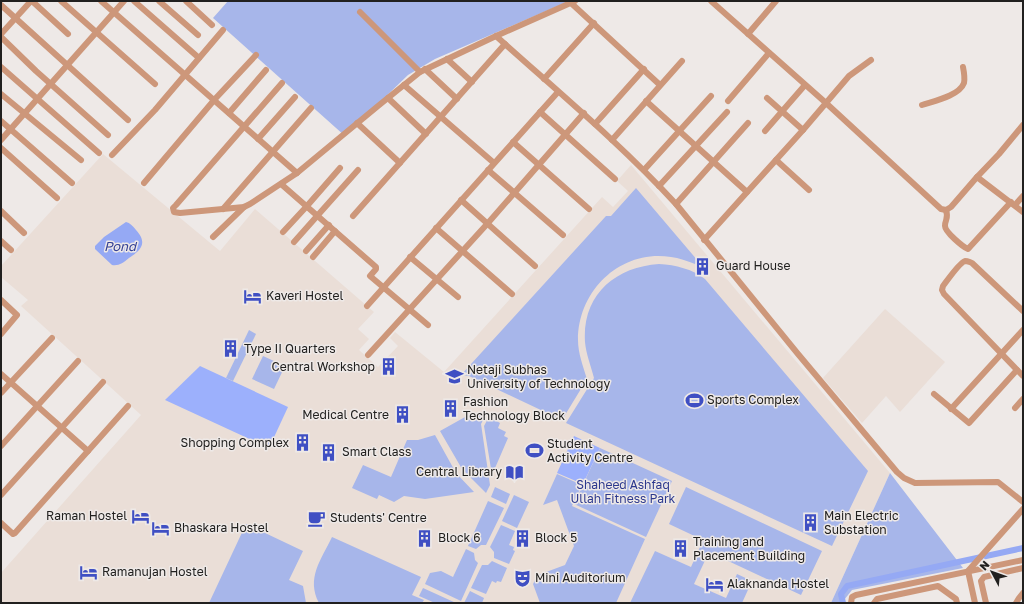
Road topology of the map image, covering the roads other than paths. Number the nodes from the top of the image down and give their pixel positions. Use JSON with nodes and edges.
{"nodes":[{"id":1,"x":31,"y":1,"type":"edge"},
{"id":2,"x":61,"y":1,"type":"edge"},
{"id":3,"x":101,"y":1,"type":"edge"},
{"id":4,"x":124,"y":1,"type":"edge"},
{"id":5,"x":134,"y":1,"type":"edge"},
{"id":6,"x":159,"y":1,"type":"edge"},
{"id":7,"x":186,"y":1,"type":"edge"},
{"id":8,"x":711,"y":1,"type":"edge"},
{"id":9,"x":776,"y":1,"type":"edge"},
{"id":10,"x":573,"y":2,"type":"edge"},
{"id":11,"x":1,"y":5,"type":"edge"},
{"id":12,"x":360,"y":12,"type":"dead end"},
{"id":13,"x":114,"y":13,"type":"junction"},
{"id":14,"x":15,"y":18,"type":"junction"},
{"id":15,"x":594,"y":23,"type":"junction"},
{"id":16,"x":212,"y":25,"type":"dead end"},
{"id":17,"x":223,"y":30,"type":"dead end"},
{"id":18,"x":97,"y":32,"type":"junction"},
{"id":19,"x":1,"y":34,"type":"edge"},
{"id":20,"x":68,"y":34,"type":"dead end"},
{"id":21,"x":748,"y":34,"type":"junction"},
{"id":22,"x":198,"y":35,"type":"dead end"},
{"id":23,"x":496,"y":36,"type":"junction"},
{"id":24,"x":1,"y":38,"type":"edge"},
{"id":25,"x":505,"y":44,"type":"junction"},
{"id":26,"x":769,"y":53,"type":"junction"},
{"id":27,"x":256,"y":55,"type":"dead end"},
{"id":28,"x":199,"y":58,"type":"junction"},
{"id":29,"x":447,"y":59,"type":"junction"},
{"id":30,"x":871,"y":60,"type":"dead end"},
{"id":31,"x":682,"y":61,"type":"dead end"},
{"id":32,"x":68,"y":65,"type":"junction"},
{"id":33,"x":1,"y":67,"type":"edge"},
{"id":34,"x":963,"y":67,"type":"dead end"},
{"id":35,"x":644,"y":69,"type":"junction"},
{"id":36,"x":266,"y":70,"type":"dead end"},
{"id":37,"x":423,"y":71,"type":"junction"},
{"id":38,"x":185,"y":75,"type":"junction"},
{"id":39,"x":544,"y":79,"type":"junction"},
{"id":40,"x":472,"y":82,"type":"junction"},
{"id":41,"x":282,"y":83,"type":"dead end"},
{"id":42,"x":51,"y":84,"type":"junction"},
{"id":43,"x":155,"y":84,"type":"dead end"},
{"id":44,"x":660,"y":84,"type":"junction"},
{"id":45,"x":404,"y":85,"type":"junction"},
{"id":46,"x":805,"y":85,"type":"junction"},
{"id":47,"x":558,"y":92,"type":"junction"},
{"id":48,"x":1,"y":94,"type":"edge"},
{"id":49,"x":711,"y":96,"type":"dead end"},
{"id":50,"x":294,"y":97,"type":"dead end"},
{"id":51,"x":388,"y":98,"type":"junction"},
{"id":52,"x":458,"y":98,"type":"junction"},
{"id":53,"x":767,"y":98,"type":"dead end"},
{"id":54,"x":38,"y":99,"type":"junction"},
{"id":55,"x":214,"y":100,"type":"junction"},
{"id":56,"x":646,"y":101,"type":"junction"},
{"id":57,"x":728,"y":101,"type":"dead end"},
{"id":58,"x":826,"y":103,"type":"junction"},
{"id":59,"x":922,"y":105,"type":"dead end"},
{"id":60,"x":310,"y":108,"type":"dead end"},
{"id":61,"x":782,"y":111,"type":"junction"},
{"id":62,"x":540,"y":112,"type":"junction"},
{"id":63,"x":727,"y":112,"type":"dead end"},
{"id":64,"x":584,"y":113,"type":"junction"},
{"id":65,"x":25,"y":114,"type":"junction"},
{"id":66,"x":229,"y":114,"type":"junction"},
{"id":67,"x":441,"y":117,"type":"junction"},
{"id":68,"x":128,"y":120,"type":"dead end"},
{"id":69,"x":1,"y":121,"type":"edge"},
{"id":70,"x":357,"y":123,"type":"junction"},
{"id":71,"x":748,"y":123,"type":"dead end"},
{"id":72,"x":595,"y":124,"type":"junction"},
{"id":73,"x":243,"y":126,"type":"junction"},
{"id":74,"x":1023,"y":126,"type":"edge"},
{"id":75,"x":11,"y":130,"type":"junction"},
{"id":76,"x":803,"y":130,"type":"junction"},
{"id":77,"x":679,"y":131,"type":"junction"},
{"id":78,"x":765,"y":131,"type":"dead end"},
{"id":79,"x":426,"y":134,"type":"junction"},
{"id":80,"x":565,"y":134,"type":"junction"},
{"id":81,"x":1020,"y":134,"type":"edge"},
{"id":82,"x":108,"y":135,"type":"dead end"},
{"id":83,"x":258,"y":139,"type":"junction"},
{"id":84,"x":1,"y":140,"type":"edge"},
{"id":85,"x":612,"y":140,"type":"junction"},
{"id":86,"x":513,"y":142,"type":"junction"},
{"id":87,"x":696,"y":146,"type":"junction"},
{"id":88,"x":1,"y":148,"type":"edge"},
{"id":89,"x":272,"y":152,"type":"junction"},
{"id":90,"x":99,"y":153,"type":"dead end"},
{"id":91,"x":112,"y":155,"type":"dead end"},
{"id":92,"x":81,"y":160,"type":"dead end"},
{"id":93,"x":776,"y":160,"type":"junction"},
{"id":94,"x":714,"y":162,"type":"junction"},
{"id":95,"x":400,"y":163,"type":"junction"},
{"id":96,"x":494,"y":163,"type":"junction"},
{"id":97,"x":539,"y":164,"type":"junction"},
{"id":98,"x":340,"y":168,"type":"dead end"},
{"id":99,"x":358,"y":170,"type":"dead end"},
{"id":100,"x":488,"y":170,"type":"junction"},
{"id":101,"x":644,"y":170,"type":"junction"},
{"id":102,"x":297,"y":173,"type":"junction"},
{"id":103,"x":977,"y":177,"type":"junction"},
{"id":104,"x":615,"y":179,"type":"dead end"},
{"id":105,"x":72,"y":183,"type":"dead end"},
{"id":106,"x":144,"y":183,"type":"dead end"},
{"id":107,"x":281,"y":184,"type":"junction"},
{"id":108,"x":659,"y":186,"type":"junction"},
{"id":109,"x":808,"y":190,"type":"dead end"},
{"id":110,"x":514,"y":192,"type":"junction"},
{"id":111,"x":747,"y":192,"type":"junction"},
{"id":112,"x":1023,"y":196,"type":"edge"},
{"id":113,"x":57,"y":198,"type":"dead end"},
{"id":114,"x":461,"y":200,"type":"junction"},
{"id":115,"x":676,"y":204,"type":"junction"},
{"id":116,"x":1013,"y":204,"type":"junction"},
{"id":117,"x":307,"y":206,"type":"junction"},
{"id":118,"x":244,"y":207,"type":"junction"},
{"id":119,"x":223,"y":209,"type":"junction"},
{"id":120,"x":589,"y":209,"type":"dead end"},
{"id":121,"x":946,"y":210,"type":"junction"},
{"id":122,"x":1,"y":211,"type":"edge"},
{"id":123,"x":1023,"y":212,"type":"edge"},
{"id":124,"x":318,"y":216,"type":"junction"},
{"id":125,"x":353,"y":216,"type":"dead end"},
{"id":126,"x":488,"y":222,"type":"junction"},
{"id":127,"x":329,"y":225,"type":"junction"},
{"id":128,"x":436,"y":228,"type":"junction"},
{"id":129,"x":335,"y":231,"type":"junction"},
{"id":130,"x":24,"y":232,"type":"dead end"},
{"id":131,"x":283,"y":232,"type":"dead end"},
{"id":132,"x":563,"y":235,"type":"dead end"},
{"id":133,"x":213,"y":237,"type":"dead end"},
{"id":134,"x":704,"y":240,"type":"junction"},
{"id":135,"x":1,"y":241,"type":"edge"},
{"id":136,"x":294,"y":242,"type":"dead end"},
{"id":137,"x":11,"y":250,"type":"dead end"},
{"id":138,"x":306,"y":251,"type":"dead end"},
{"id":139,"x":462,"y":251,"type":"junction"},
{"id":140,"x":313,"y":257,"type":"dead end"},
{"id":141,"x":410,"y":258,"type":"junction"},
{"id":142,"x":536,"y":266,"type":"dead end"},
{"id":143,"x":436,"y":279,"type":"junction"},
{"id":144,"x":383,"y":287,"type":"junction"},
{"id":145,"x":512,"y":294,"type":"dead end"},
{"id":146,"x":458,"y":297,"type":"dead end"},
{"id":147,"x":1,"y":300,"type":"edge"},
{"id":148,"x":367,"y":306,"type":"dead end"},
{"id":149,"x":409,"y":309,"type":"junction"},
{"id":150,"x":1023,"y":311,"type":"edge"},
{"id":151,"x":428,"y":324,"type":"dead end"},
{"id":152,"x":2,"y":330,"type":"edge"},
{"id":153,"x":1023,"y":330,"type":"edge"},
{"id":154,"x":52,"y":338,"type":"dead end"},
{"id":155,"x":1000,"y":354,"type":"junction"},
{"id":156,"x":368,"y":355,"type":"dead end"},
{"id":157,"x":78,"y":361,"type":"dead end"},
{"id":158,"x":1017,"y":370,"type":"junction"},
{"id":159,"x":1,"y":374,"type":"edge"},
{"id":160,"x":1023,"y":376,"type":"edge"},
{"id":161,"x":11,"y":382,"type":"junction"},
{"id":162,"x":103,"y":382,"type":"dead end"},
{"id":163,"x":1,"y":393,"type":"edge"},
{"id":164,"x":934,"y":394,"type":"dead end"},
{"id":165,"x":1023,"y":399,"type":"edge"},
{"id":166,"x":38,"y":405,"type":"junction"},
{"id":167,"x":128,"y":406,"type":"dead end"},
{"id":168,"x":1015,"y":408,"type":"dead end"},
{"id":169,"x":951,"y":409,"type":"junction"},
{"id":170,"x":62,"y":428,"type":"junction"},
{"id":171,"x":1,"y":446,"type":"edge"},
{"id":172,"x":88,"y":451,"type":"junction"},
{"id":173,"x":1,"y":495,"type":"edge"},
{"id":174,"x":1023,"y":502,"type":"edge"},
{"id":175,"x":1023,"y":509,"type":"edge"},
{"id":176,"x":1,"y":523,"type":"edge"},
{"id":177,"x":1023,"y":560,"type":"edge"},
{"id":178,"x":1023,"y":568,"type":"edge"},
{"id":179,"x":968,"y":571,"type":"junction"},
{"id":180,"x":1023,"y":593,"type":"edge"},
{"id":181,"x":851,"y":603,"type":"edge"},
{"id":182,"x":874,"y":603,"type":"edge"},
{"id":183,"x":957,"y":603,"type":"edge"},
{"id":184,"x":975,"y":603,"type":"edge"},
{"id":185,"x":986,"y":603,"type":"edge"},
{"id":186,"x":1016,"y":603,"type":"edge"}],
"edges":[{"from":1,"to":14,"type":"street"},
{"from":1,"to":20,"type":"street"},
{"from":2,"to":18,"type":"street"},
{"from":3,"to":13,"type":"street"},
{"from":4,"to":13,"type":"street"},
{"from":5,"to":28,"type":"street"},
{"from":6,"to":22,"type":"street"},
{"from":7,"to":16,"type":"street"},
{"from":8,"to":21,"type":"street"},
{"from":9,"to":21,"type":"street"},
{"from":10,"to":15,"type":"street"},
{"from":10,"to":23,"type":"street"},
{"from":11,"to":14,"type":"street"},
{"from":12,"to":37,"type":"street"},
{"from":13,"to":18,"type":"street"},
{"from":13,"to":38,"type":"street"},
{"from":14,"to":19,"type":"street"},
{"from":14,"to":32,"type":"street"},
{"from":15,"to":35,"type":"street"},
{"from":15,"to":39,"type":"street"},
{"from":17,"to":28,"type":"street"},
{"from":18,"to":32,"type":"street"},
{"from":18,"to":43,"type":"street"},
{"from":21,"to":26,"type":"street"},
{"from":23,"to":25,"type":"street"},
{"from":23,"to":29,"type":"street"},
{"from":24,"to":42,"type":"street"},
{"from":25,"to":39,"type":"street"},
{"from":25,"to":40,"type":"street"},
{"from":26,"to":46,"type":"street"},
{"from":26,"to":57,"type":"street"},
{"from":27,"to":55,"type":"street"},
{"from":28,"to":38,"type":"street"},
{"from":29,"to":37,"type":"street"},
{"from":29,"to":40,"type":"street"},
{"from":30,"to":58,"type":"street"},
{"from":31,"to":44,"type":"street"},
{"from":32,"to":42,"type":"street"},
{"from":32,"to":68,"type":"street"},
{"from":33,"to":54,"type":"street"},
{"from":34,"to":59,"type":"street"},
{"from":35,"to":44,"type":"street"},
{"from":35,"to":72,"type":"street"},
{"from":36,"to":66,"type":"street"},
{"from":37,"to":45,"type":"street"},
{"from":37,"to":52,"type":"street"},
{"from":38,"to":55,"type":"street"},
{"from":38,"to":91,"type":"street"},
{"from":39,"to":47,"type":"street"},
{"from":40,"to":52,"type":"street"},
{"from":41,"to":73,"type":"street"},
{"from":42,"to":54,"type":"street"},
{"from":42,"to":82,"type":"street"},
{"from":44,"to":56,"type":"street"},
{"from":45,"to":51,"type":"street"},
{"from":45,"to":67,"type":"street"},
{"from":46,"to":58,"type":"street"},
{"from":46,"to":61,"type":"street"},
{"from":47,"to":62,"type":"street"},
{"from":47,"to":64,"type":"street"},
{"from":48,"to":65,"type":"street"},
{"from":49,"to":77,"type":"street"},
{"from":50,"to":83,"type":"street"},
{"from":51,"to":70,"type":"street"},
{"from":51,"to":79,"type":"street"},
{"from":52,"to":67,"type":"street"},
{"from":53,"to":61,"type":"street"},
{"from":54,"to":65,"type":"street"},
{"from":54,"to":90,"type":"street"},
{"from":55,"to":66,"type":"street"},
{"from":55,"to":106,"type":"street"},
{"from":56,"to":77,"type":"street"},
{"from":56,"to":85,"type":"street"},
{"from":58,"to":76,"type":"street"},
{"from":58,"to":121,"type":"street"},
{"from":60,"to":89,"type":"street"},
{"from":61,"to":76,"type":"street"},
{"from":61,"to":78,"type":"street"},
{"from":62,"to":80,"type":"street"},
{"from":62,"to":86,"type":"street"},
{"from":63,"to":87,"type":"street"},
{"from":64,"to":72,"type":"street"},
{"from":64,"to":80,"type":"street"},
{"from":65,"to":75,"type":"street"},
{"from":65,"to":92,"type":"street"},
{"from":66,"to":73,"type":"street"},
{"from":67,"to":79,"type":"street"},
{"from":67,"to":96,"type":"street"},
{"from":69,"to":75,"type":"street"},
{"from":70,"to":95,"type":"street"},
{"from":70,"to":102,"type":"street"},
{"from":71,"to":94,"type":"street"},
{"from":72,"to":85,"type":"street"},
{"from":73,"to":83,"type":"street"},
{"from":73,"to":119,"type":"street"},
{"from":74,"to":81,"type":"street"},
{"from":75,"to":84,"type":"street"},
{"from":75,"to":105,"type":"street"},
{"from":76,"to":93,"type":"street"},
{"from":77,"to":87,"type":"street"},
{"from":77,"to":101,"type":"street"},
{"from":79,"to":95,"type":"street"},
{"from":80,"to":97,"type":"street"},
{"from":80,"to":104,"type":"street"},
{"from":81,"to":103,"type":"street"},
{"from":83,"to":89,"type":"street"},
{"from":85,"to":101,"type":"street"},
{"from":86,"to":96,"type":"street"},
{"from":86,"to":97,"type":"street"},
{"from":87,"to":94,"type":"street"},
{"from":87,"to":108,"type":"street"},
{"from":88,"to":113,"type":"street"},
{"from":89,"to":102,"type":"street"},
{"from":89,"to":119,"type":"street"},
{"from":93,"to":109,"type":"street"},
{"from":93,"to":111,"type":"street"},
{"from":94,"to":111,"type":"street"},
{"from":94,"to":115,"type":"street"},
{"from":95,"to":125,"type":"street"},
{"from":96,"to":100,"type":"street"},
{"from":97,"to":110,"type":"street"},
{"from":97,"to":120,"type":"street"},
{"from":98,"to":117,"type":"street"},
{"from":99,"to":124,"type":"street"},
{"from":100,"to":110,"type":"street"},
{"from":100,"to":114,"type":"street"},
{"from":101,"to":108,"type":"street"},
{"from":102,"to":107,"type":"street"},
{"from":103,"to":116,"type":"street"},
{"from":103,"to":121,"type":"street"},
{"from":107,"to":117,"type":"street"},
{"from":107,"to":118,"type":"street"},
{"from":108,"to":115,"type":"street"},
{"from":110,"to":126,"type":"street"},
{"from":110,"to":132,"type":"street"},
{"from":111,"to":134,"type":"street"},
{"from":112,"to":116,"type":"street"},
{"from":114,"to":126,"type":"street"},
{"from":114,"to":128,"type":"street"},
{"from":115,"to":134,"type":"street"},
{"from":116,"to":121,"type":"street"},
{"from":116,"to":123,"type":"street"},
{"from":117,"to":124,"type":"street"},
{"from":117,"to":131,"type":"street"},
{"from":118,"to":119,"type":"street"},
{"from":118,"to":133,"type":"street"},
{"from":122,"to":130,"type":"street"},
{"from":124,"to":127,"type":"street"},
{"from":124,"to":136,"type":"street"},
{"from":126,"to":139,"type":"street"},
{"from":126,"to":142,"type":"street"},
{"from":127,"to":129,"type":"street"},
{"from":127,"to":138,"type":"street"},
{"from":128,"to":139,"type":"street"},
{"from":128,"to":141,"type":"street"},
{"from":129,"to":140,"type":"street"},
{"from":129,"to":144,"type":"street"},
{"from":134,"to":174,"type":"street"},
{"from":135,"to":137,"type":"street"},
{"from":139,"to":143,"type":"street"},
{"from":139,"to":145,"type":"street"},
{"from":141,"to":143,"type":"street"},
{"from":141,"to":144,"type":"street"},
{"from":143,"to":146,"type":"street"},
{"from":143,"to":149,"type":"street"},
{"from":144,"to":148,"type":"street"},
{"from":144,"to":149,"type":"street"},
{"from":147,"to":152,"type":"street"},
{"from":149,"to":151,"type":"street"},
{"from":149,"to":156,"type":"street"},
{"from":150,"to":155,"type":"street"},
{"from":153,"to":155,"type":"street"},
{"from":154,"to":161,"type":"street"},
{"from":155,"to":158,"type":"street"},
{"from":155,"to":169,"type":"street"},
{"from":157,"to":166,"type":"street"},
{"from":158,"to":160,"type":"street"},
{"from":158,"to":169,"type":"street"},
{"from":159,"to":161,"type":"street"},
{"from":161,"to":163,"type":"street"},
{"from":161,"to":166,"type":"street"},
{"from":162,"to":170,"type":"street"},
{"from":164,"to":169,"type":"street"},
{"from":165,"to":168,"type":"street"},
{"from":166,"to":170,"type":"street"},
{"from":166,"to":171,"type":"street"},
{"from":167,"to":172,"type":"street"},
{"from":170,"to":172,"type":"street"},
{"from":170,"to":173,"type":"street"},
{"from":172,"to":176,"type":"street"},
{"from":175,"to":179,"type":"street"},
{"from":177,"to":179,"type":"street"},
{"from":178,"to":185,"type":"street"},
{"from":179,"to":181,"type":"street"},
{"from":179,"to":184,"type":"street"},
{"from":180,"to":186,"type":"street"},
{"from":182,"to":183,"type":"street"}]}
